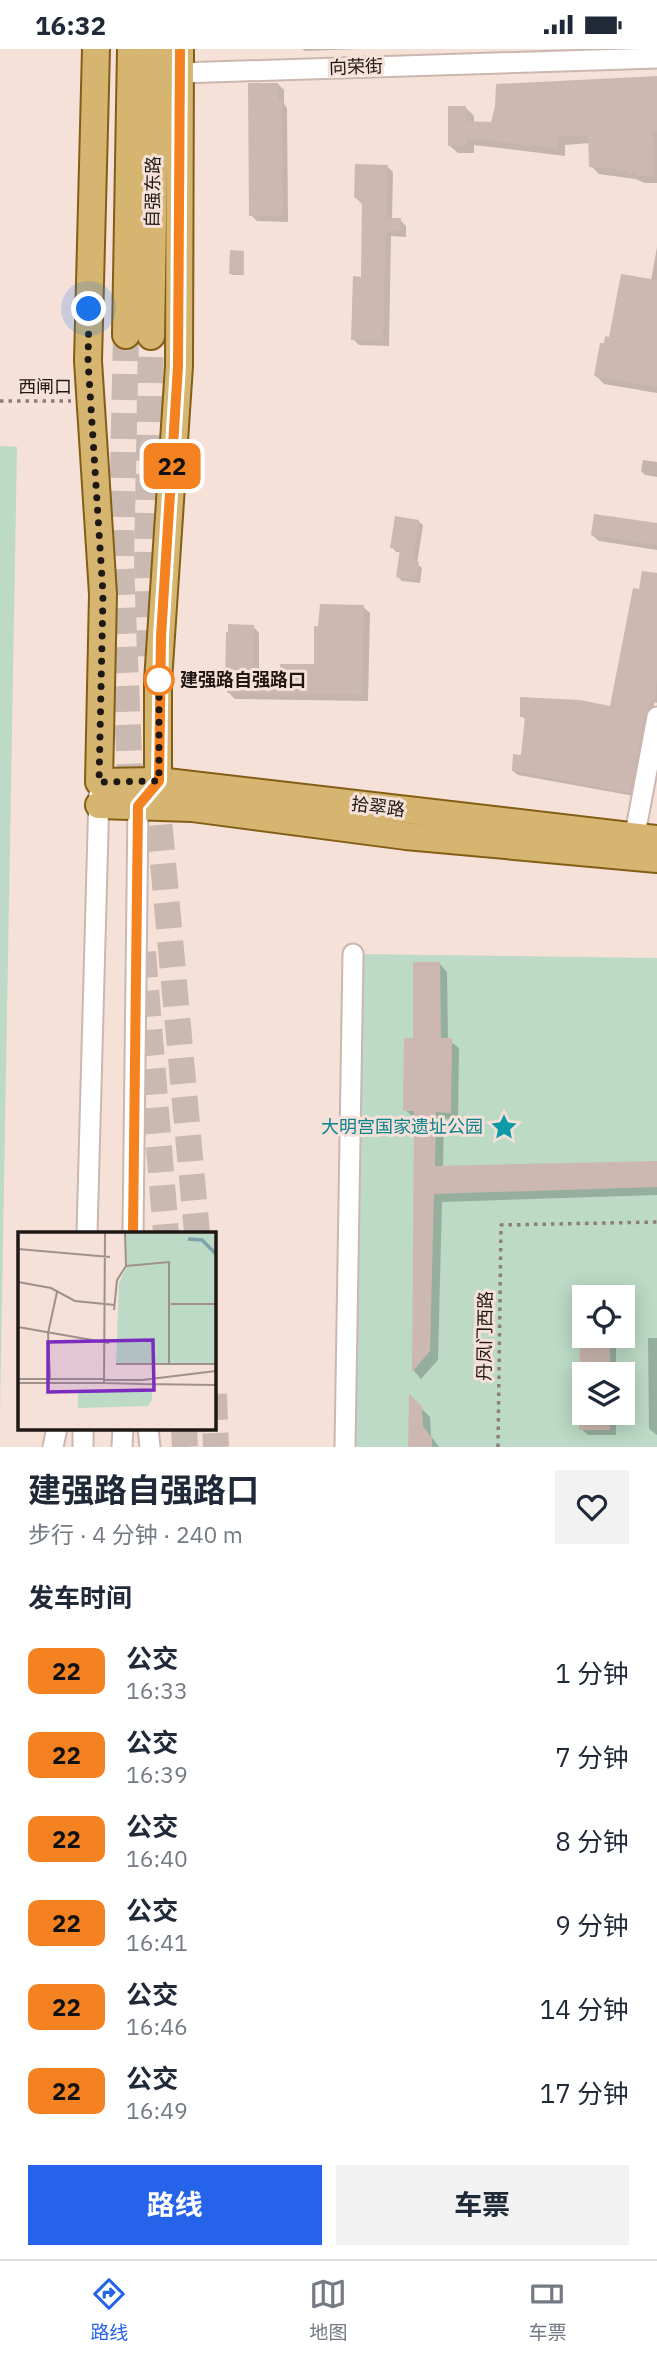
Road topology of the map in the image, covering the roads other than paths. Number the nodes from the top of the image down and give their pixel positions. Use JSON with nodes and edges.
{"nodes":[{"id":1,"x":96,"y":49,"type":"edge"},
{"id":2,"x":131,"y":49,"type":"edge"},
{"id":3,"x":156,"y":49,"type":"edge"},
{"id":4,"x":657,"y":58,"type":"edge"},
{"id":5,"x":180,"y":61,"type":"edge"},
{"id":6,"x":657,"y":717,"type":"edge"},
{"id":7,"x":159,"y":781,"type":"junction"},
{"id":8,"x":99,"y":793,"type":"junction"},
{"id":9,"x":138,"y":806,"type":"junction"},
{"id":10,"x":641,"y":844,"type":"edge"},
{"id":11,"x":657,"y":859,"type":"edge"},
{"id":12,"x":353,"y":954,"type":"dead end"},
{"id":13,"x":87,"y":1232,"type":"edge"},
{"id":14,"x":133,"y":1232,"type":"edge"},
{"id":15,"x":57,"y":1429,"type":"edge"},
{"id":16,"x":83,"y":1429,"type":"edge"},
{"id":17,"x":124,"y":1429,"type":"edge"},
{"id":18,"x":148,"y":1429,"type":"edge"},
{"id":19,"x":53,"y":1447,"type":"edge"},
{"id":20,"x":83,"y":1447,"type":"edge"},
{"id":21,"x":122,"y":1447,"type":"edge"},
{"id":22,"x":150,"y":1447,"type":"edge"},
{"id":23,"x":345,"y":1447,"type":"edge"}],
"edges":[{"from":1,"to":8,"type":"main road"},
{"from":2,"to":3,"type":"main road","name":"自强东路"},
{"from":4,"to":5,"type":"street","name":"向荣街"},
{"from":5,"to":7,"type":"main road"},
{"from":6,"to":10,"type":"street"},
{"from":7,"to":8,"type":"main road","name":"拾翠路"},
{"from":7,"to":9,"type":"street"},
{"from":7,"to":10,"type":"main road","name":"拾翠路"},
{"from":8,"to":9,"type":"main road","name":"拾翠路"},
{"from":8,"to":13,"type":"street"},
{"from":9,"to":10,"type":"main road","name":"拾翠路"},
{"from":9,"to":14,"type":"street"},
{"from":10,"to":11,"type":"main road","name":"拾翠路"},
{"from":12,"to":23,"type":"street"},
{"from":15,"to":19,"type":"street"},
{"from":16,"to":20,"type":"street"},
{"from":17,"to":21,"type":"street"},
{"from":18,"to":22,"type":"street"}]}
